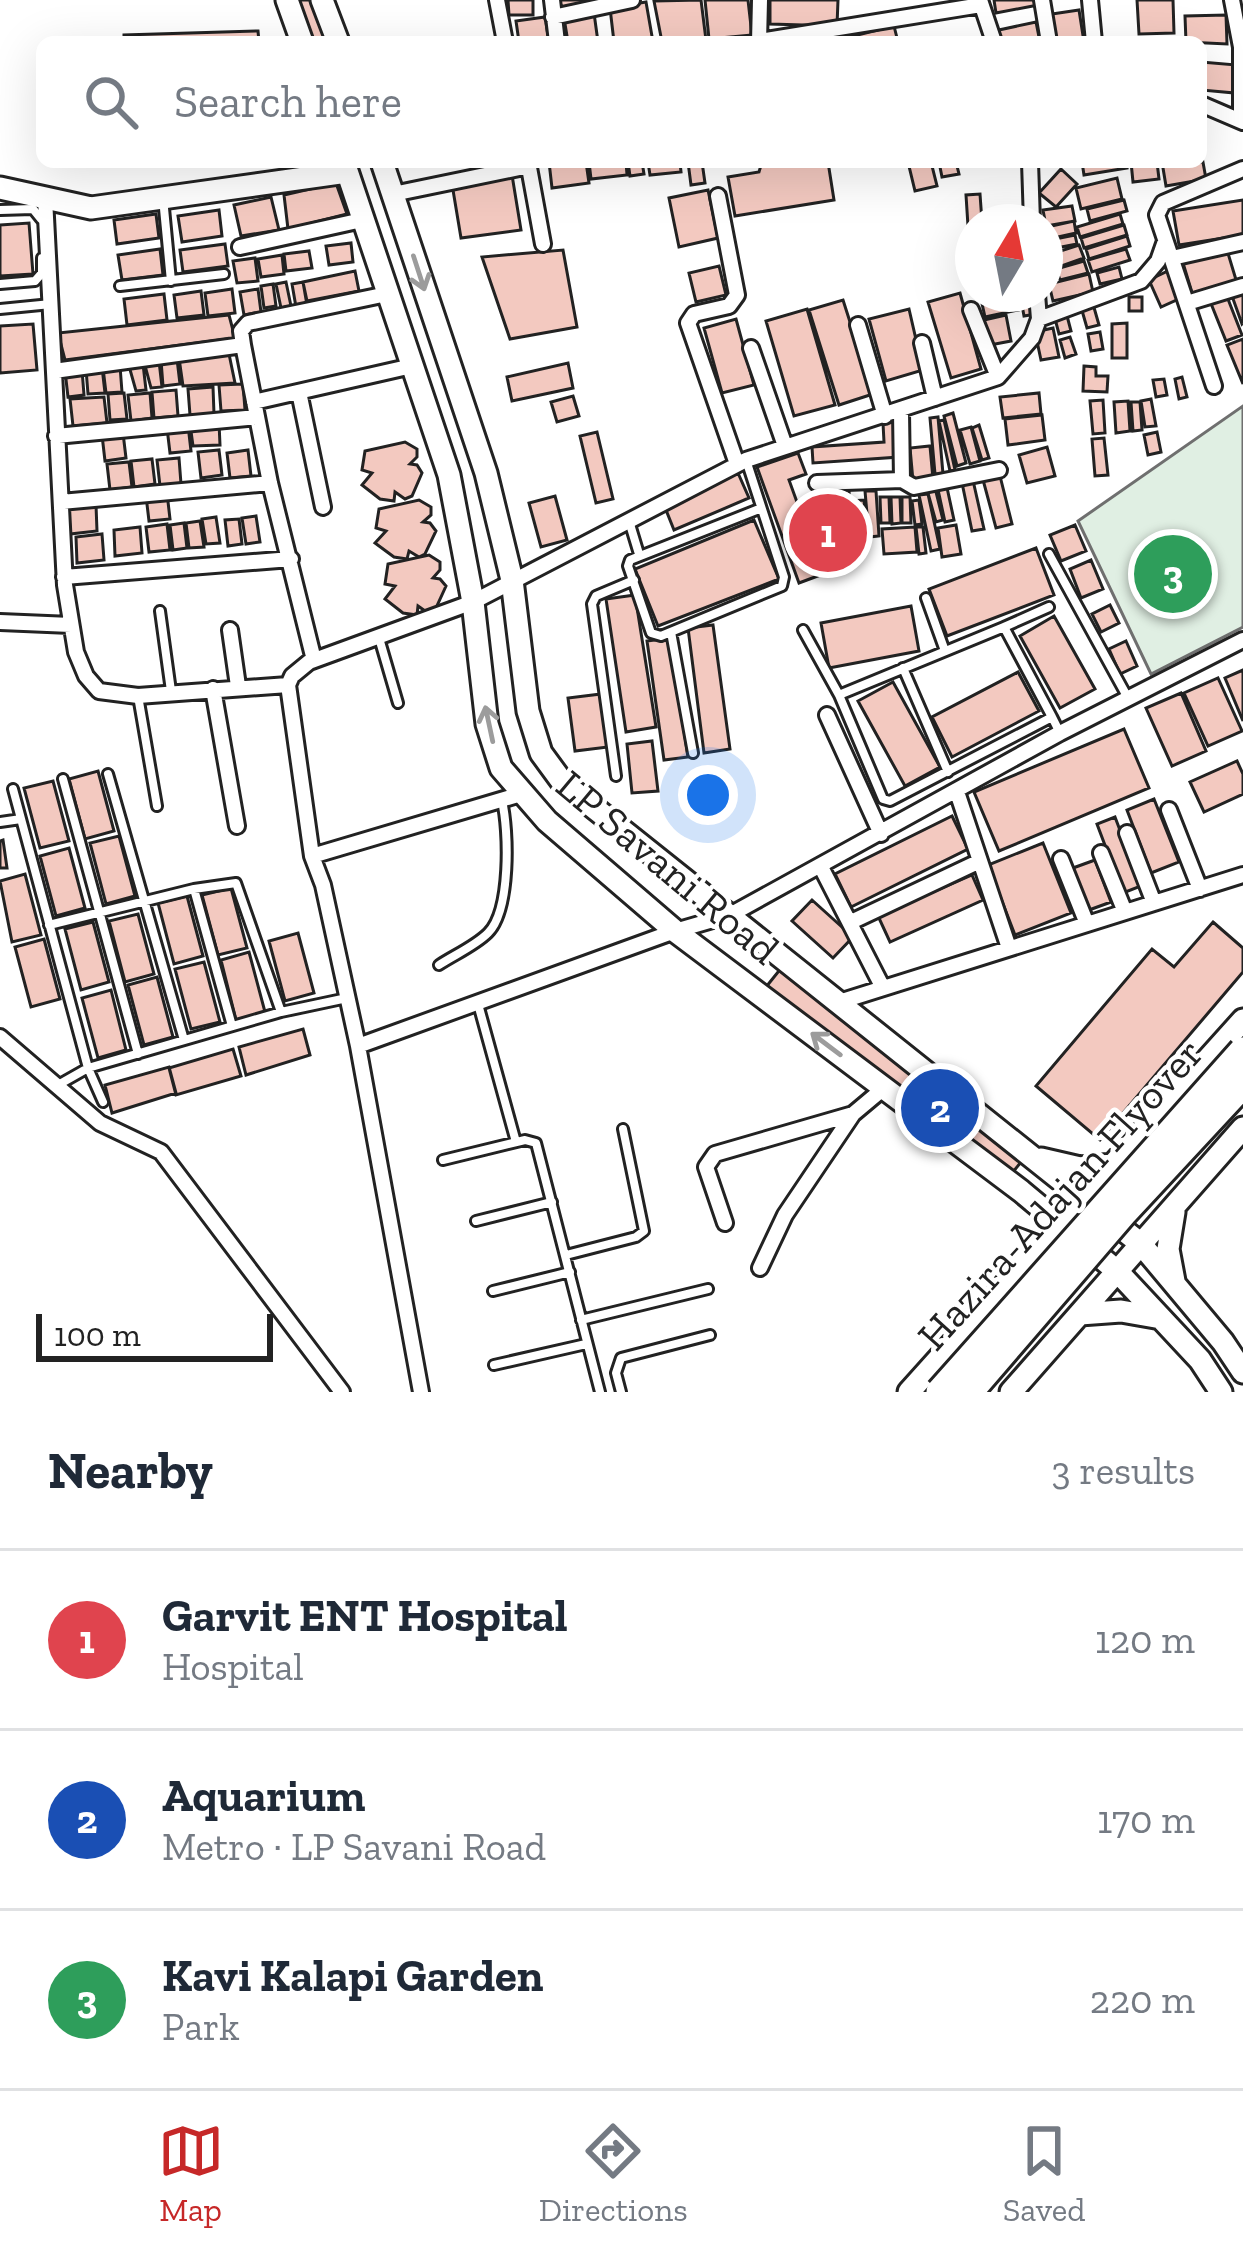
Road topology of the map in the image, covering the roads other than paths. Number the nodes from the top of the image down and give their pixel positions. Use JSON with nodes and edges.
{"nodes":[{"id":1,"x":287,"y":0,"type":"edge"},
{"id":2,"x":322,"y":0,"type":"edge"},
{"id":3,"x":497,"y":0,"type":"edge"},
{"id":4,"x":632,"y":0,"type":"edge"},
{"id":5,"x":760,"y":0,"type":"edge"},
{"id":6,"x":1042,"y":0,"type":"edge"},
{"id":7,"x":1090,"y":0,"type":"edge"},
{"id":8,"x":1232,"y":0,"type":"edge"},
{"id":9,"x":615,"y":1,"type":"edge"},
{"id":10,"x":981,"y":2,"type":"edge"},
{"id":11,"x":552,"y":8,"type":"edge"},
{"id":12,"x":300,"y":36,"type":"edge"},
{"id":13,"x":336,"y":36,"type":"edge"},
{"id":14,"x":504,"y":36,"type":"edge"},
{"id":15,"x":759,"y":36,"type":"edge"},
{"id":16,"x":792,"y":36,"type":"edge"},
{"id":17,"x":992,"y":36,"type":"edge"},
{"id":18,"x":1048,"y":36,"type":"edge"},
{"id":19,"x":1093,"y":36,"type":"edge"},
{"id":20,"x":1242,"y":47,"type":"edge"},
{"id":21,"x":1207,"y":106,"type":"edge"},
{"id":22,"x":1242,"y":121,"type":"edge"},
{"id":23,"x":339,"y":168,"type":"edge"},
{"id":24,"x":345,"y":168,"type":"edge"},
{"id":25,"x":384,"y":168,"type":"edge"},
{"id":26,"x":510,"y":168,"type":"edge"},
{"id":27,"x":529,"y":168,"type":"edge"},
{"id":28,"x":1030,"y":168,"type":"edge"},
{"id":29,"x":1243,"y":169,"type":"edge"},
{"id":30,"x":0,"y":188,"type":"edge"},
{"id":31,"x":393,"y":194,"type":"junction"},
{"id":32,"x":718,"y":196,"type":"dead end"},
{"id":33,"x":45,"y":198,"type":"junction"},
{"id":34,"x":163,"y":198,"type":"junction"},
{"id":35,"x":1031,"y":204,"type":"edge"},
{"id":36,"x":0,"y":210,"type":"edge"},
{"id":37,"x":362,"y":220,"type":"junction"},
{"id":38,"x":1165,"y":241,"type":"junction"},
{"id":39,"x":1243,"y":242,"type":"edge"},
{"id":40,"x":544,"y":244,"type":"dead end"},
{"id":41,"x":240,"y":247,"type":"dead end"},
{"id":42,"x":1172,"y":258,"type":"junction"},
{"id":43,"x":224,"y":274,"type":"dead end"},
{"id":44,"x":171,"y":280,"type":"junction"},
{"id":45,"x":0,"y":284,"type":"edge"},
{"id":46,"x":119,"y":286,"type":"dead end"},
{"id":47,"x":1243,"y":286,"type":"edge"},
{"id":48,"x":387,"y":294,"type":"junction"},
{"id":49,"x":1187,"y":303,"type":"junction"},
{"id":50,"x":51,"y":304,"type":"junction"},
{"id":51,"x":0,"y":309,"type":"edge"},
{"id":52,"x":971,"y":312,"type":"edge"},
{"id":53,"x":1038,"y":312,"type":"edge"},
{"id":54,"x":1039,"y":319,"type":"junction"},
{"id":55,"x":858,"y":325,"type":"dead end"},
{"id":56,"x":922,"y":344,"type":"dead end"},
{"id":57,"x":243,"y":345,"type":"junction"},
{"id":58,"x":751,"y":348,"type":"dead end"},
{"id":59,"x":412,"y":366,"type":"junction"},
{"id":60,"x":54,"y":370,"type":"junction"},
{"id":61,"x":998,"y":377,"type":"junction"},
{"id":62,"x":1214,"y":386,"type":"dead end"},
{"id":63,"x":299,"y":392,"type":"junction"},
{"id":64,"x":935,"y":398,"type":"junction"},
{"id":65,"x":256,"y":410,"type":"junction"},
{"id":66,"x":893,"y":414,"type":"junction"},
{"id":67,"x":56,"y":436,"type":"junction"},
{"id":68,"x":785,"y":446,"type":"junction"},
{"id":69,"x":741,"y":462,"type":"junction"},
{"id":70,"x":999,"y":470,"type":"dead end"},
{"id":71,"x":902,"y":480,"type":"junction"},
{"id":72,"x":270,"y":483,"type":"junction"},
{"id":73,"x":817,"y":483,"type":"dead end"},
{"id":74,"x":61,"y":502,"type":"junction"},
{"id":75,"x":323,"y":507,"type":"dead end"},
{"id":76,"x":759,"y":508,"type":"junction"},
{"id":77,"x":628,"y":519,"type":"junction"},
{"id":78,"x":639,"y":554,"type":"junction"},
{"id":79,"x":1049,"y":554,"type":"dead end"},
{"id":80,"x":291,"y":560,"type":"junction"},
{"id":81,"x":64,"y":577,"type":"junction"},
{"id":82,"x":512,"y":580,"type":"junction"},
{"id":83,"x":634,"y":580,"type":"junction"},
{"id":84,"x":926,"y":598,"type":"dead end"},
{"id":85,"x":473,"y":602,"type":"junction"},
{"id":86,"x":1048,"y":607,"type":"dead end"},
{"id":87,"x":160,"y":611,"type":"dead end"},
{"id":88,"x":0,"y":622,"type":"edge"},
{"id":89,"x":71,"y":625,"type":"junction"},
{"id":90,"x":1004,"y":626,"type":"junction"},
{"id":91,"x":230,"y":630,"type":"dead end"},
{"id":92,"x":802,"y":630,"type":"dead end"},
{"id":93,"x":670,"y":632,"type":"junction"},
{"id":94,"x":379,"y":636,"type":"junction"},
{"id":95,"x":1243,"y":640,"type":"edge"},
{"id":96,"x":945,"y":651,"type":"junction"},
{"id":97,"x":314,"y":660,"type":"junction"},
{"id":98,"x":903,"y":668,"type":"junction"},
{"id":99,"x":238,"y":686,"type":"junction"},
{"id":100,"x":288,"y":686,"type":"junction"},
{"id":101,"x":213,"y":689,"type":"junction"},
{"id":102,"x":170,"y":691,"type":"junction"},
{"id":103,"x":138,"y":695,"type":"junction"},
{"id":104,"x":839,"y":695,"type":"junction"},
{"id":105,"x":1128,"y":698,"type":"junction"},
{"id":106,"x":398,"y":703,"type":"dead end"},
{"id":107,"x":827,"y":715,"type":"dead end"},
{"id":108,"x":1052,"y":717,"type":"junction"},
{"id":109,"x":1060,"y":733,"type":"junction"},
{"id":110,"x":693,"y":753,"type":"dead end"},
{"id":111,"x":948,"y":772,"type":"junction"},
{"id":112,"x":108,"y":774,"type":"dead end"},
{"id":113,"x":616,"y":776,"type":"dead end"},
{"id":114,"x":63,"y":779,"type":"dead end"},
{"id":115,"x":13,"y":789,"type":"dead end"},
{"id":116,"x":957,"y":792,"type":"junction"},
{"id":117,"x":511,"y":797,"type":"junction"},
{"id":118,"x":157,"y":806,"type":"dead end"},
{"id":119,"x":1169,"y":810,"type":"dead end"},
{"id":120,"x":21,"y":819,"type":"junction"},
{"id":121,"x":0,"y":822,"type":"edge"},
{"id":122,"x":237,"y":826,"type":"dead end"},
{"id":123,"x":1126,"y":833,"type":"dead end"},
{"id":124,"x":881,"y":834,"type":"junction"},
{"id":125,"x":1101,"y":853,"type":"dead end"},
{"id":126,"x":312,"y":856,"type":"junction"},
{"id":127,"x":1061,"y":859,"type":"dead end"},
{"id":128,"x":980,"y":861,"type":"junction"},
{"id":129,"x":821,"y":867,"type":"junction"},
{"id":130,"x":1243,"y":875,"type":"edge"},
{"id":131,"x":1200,"y":889,"type":"junction"},
{"id":132,"x":194,"y":890,"type":"junction"},
{"id":133,"x":146,"y":901,"type":"junction"},
{"id":134,"x":1154,"y":903,"type":"junction"},
{"id":135,"x":1125,"y":912,"type":"junction"},
{"id":136,"x":99,"y":913,"type":"junction"},
{"id":137,"x":730,"y":915,"type":"junction"},
{"id":138,"x":851,"y":922,"type":"junction"},
{"id":139,"x":1087,"y":924,"type":"junction"},
{"id":140,"x":49,"y":925,"type":"junction"},
{"id":141,"x":675,"y":931,"type":"junction"},
{"id":142,"x":1009,"y":948,"type":"junction"},
{"id":143,"x":439,"y":965,"type":"dead end"},
{"id":144,"x":884,"y":988,"type":"junction"},
{"id":145,"x":348,"y":998,"type":"junction"},
{"id":146,"x":477,"y":1002,"type":"junction"},
{"id":147,"x":839,"y":1002,"type":"junction"},
{"id":148,"x":281,"y":1012,"type":"junction"},
{"id":149,"x":1243,"y":1021,"type":"edge"},
{"id":150,"x":232,"y":1026,"type":"junction"},
{"id":151,"x":0,"y":1036,"type":"edge"},
{"id":152,"x":184,"y":1040,"type":"junction"},
{"id":153,"x":358,"y":1046,"type":"junction"},
{"id":154,"x":1243,"y":1052,"type":"edge"},
{"id":155,"x":138,"y":1054,"type":"junction"},
{"id":156,"x":88,"y":1068,"type":"junction"},
{"id":157,"x":1243,"y":1084,"type":"edge"},
{"id":158,"x":57,"y":1086,"type":"junction"},
{"id":159,"x":884,"y":1088,"type":"junction"},
{"id":160,"x":103,"y":1102,"type":"dead end"},
{"id":161,"x":853,"y":1114,"type":"junction"},
{"id":162,"x":1243,"y":1128,"type":"edge"},
{"id":163,"x":623,"y":1129,"type":"dead end"},
{"id":164,"x":516,"y":1142,"type":"junction"},
{"id":165,"x":1035,"y":1157,"type":"junction"},
{"id":166,"x":443,"y":1160,"type":"dead end"},
{"id":167,"x":1113,"y":1165,"type":"junction"},
{"id":168,"x":1022,"y":1191,"type":"junction"},
{"id":169,"x":1084,"y":1196,"type":"junction"},
{"id":170,"x":552,"y":1202,"type":"junction"},
{"id":171,"x":1175,"y":1205,"type":"junction"},
{"id":172,"x":476,"y":1220,"type":"dead end"},
{"id":173,"x":725,"y":1223,"type":"dead end"},
{"id":174,"x":1061,"y":1223,"type":"junction"},
{"id":175,"x":1141,"y":1244,"type":"junction"},
{"id":176,"x":1037,"y":1250,"type":"junction"},
{"id":177,"x":566,"y":1255,"type":"junction"},
{"id":178,"x":760,"y":1268,"type":"dead end"},
{"id":179,"x":1118,"y":1270,"type":"junction"},
{"id":180,"x":570,"y":1273,"type":"junction"},
{"id":181,"x":1175,"y":1285,"type":"junction"},
{"id":182,"x":708,"y":1289,"type":"dead end"},
{"id":183,"x":493,"y":1291,"type":"dead end"},
{"id":184,"x":1080,"y":1314,"type":"junction"},
{"id":185,"x":1162,"y":1318,"type":"junction"},
{"id":186,"x":581,"y":1320,"type":"junction"},
{"id":187,"x":710,"y":1335,"type":"dead end"},
{"id":188,"x":586,"y":1344,"type":"junction"},
{"id":189,"x":494,"y":1365,"type":"dead end"},
{"id":190,"x":1243,"y":1372,"type":"edge"},
{"id":191,"x":342,"y":1392,"type":"edge"},
{"id":192,"x":421,"y":1392,"type":"edge"},
{"id":193,"x":600,"y":1392,"type":"edge"},
{"id":194,"x":621,"y":1392,"type":"edge"},
{"id":195,"x":909,"y":1392,"type":"edge"},
{"id":196,"x":940,"y":1392,"type":"edge"},
{"id":197,"x":969,"y":1392,"type":"edge"},
{"id":198,"x":1011,"y":1392,"type":"edge"},
{"id":199,"x":1221,"y":1392,"type":"edge"}],
"edges":[{"from":1,"to":12,"type":"main road"},
{"from":2,"to":13,"type":"main road"},
{"from":3,"to":14,"type":"street"},
{"from":4,"to":9,"type":"street"},
{"from":5,"to":15,"type":"street"},
{"from":6,"to":18,"type":"street"},
{"from":7,"to":19,"type":"street"},
{"from":8,"to":20,"type":"street"},
{"from":9,"to":11,"type":"street"},
{"from":10,"to":16,"type":"street"},
{"from":10,"to":17,"type":"street"},
{"from":20,"to":22,"type":"street"},
{"from":21,"to":22,"type":"street"},
{"from":23,"to":34,"type":"main road"},
{"from":24,"to":37,"type":"main road","name":"LP Savani Road"},
{"from":25,"to":31,"type":"main road","name":"LP Savani Road"},
{"from":26,"to":31,"type":"street"},
{"from":27,"to":40,"type":"street"},
{"from":28,"to":35,"type":"street"},
{"from":29,"to":38,"type":"street"},
{"from":30,"to":33,"type":"main road"},
{"from":31,"to":82,"type":"main road","name":"LP Savani Road","one_way":true},
{"from":32,"to":69,"type":"street"},
{"from":33,"to":34,"type":"main road"},
{"from":33,"to":50,"type":"street"},
{"from":34,"to":44,"type":"lane"},
{"from":36,"to":45,"type":"lane"},
{"from":37,"to":41,"type":"street"},
{"from":37,"to":48,"type":"main road","name":"LP Savani Road"},
{"from":38,"to":42,"type":"street"},
{"from":38,"to":54,"type":"street"},
{"from":39,"to":42,"type":"street"},
{"from":42,"to":49,"type":"street"},
{"from":43,"to":44,"type":"lane"},
{"from":44,"to":46,"type":"lane"},
{"from":47,"to":49,"type":"street"},
{"from":48,"to":57,"type":"street"},
{"from":48,"to":59,"type":"main road","name":"LP Savani Road"},
{"from":49,"to":62,"type":"street"},
{"from":50,"to":51,"type":"lane"},
{"from":50,"to":60,"type":"street"},
{"from":52,"to":61,"type":"street"},
{"from":53,"to":54,"type":"street"},
{"from":54,"to":61,"type":"street"},
{"from":55,"to":66,"type":"street"},
{"from":56,"to":64,"type":"street"},
{"from":57,"to":60,"type":"street"},
{"from":57,"to":65,"type":"street"},
{"from":58,"to":68,"type":"street"},
{"from":59,"to":63,"type":"street"},
{"from":59,"to":85,"type":"main road","name":"LP Savani Road"},
{"from":60,"to":67,"type":"street"},
{"from":61,"to":64,"type":"street"},
{"from":63,"to":65,"type":"street"},
{"from":63,"to":75,"type":"street"},
{"from":64,"to":66,"type":"street"},
{"from":65,"to":67,"type":"street"},
{"from":65,"to":72,"type":"street"},
{"from":66,"to":68,"type":"street"},
{"from":66,"to":71,"type":"street"},
{"from":67,"to":74,"type":"street"},
{"from":68,"to":69,"type":"street"},
{"from":69,"to":76,"type":"lane"},
{"from":69,"to":77,"type":"street"},
{"from":70,"to":71,"type":"street"},
{"from":71,"to":73,"type":"street"},
{"from":72,"to":74,"type":"street"},
{"from":72,"to":80,"type":"street"},
{"from":74,"to":81,"type":"street"},
{"from":76,"to":78,"type":"lane"},
{"from":76,"to":93,"type":"lane"},
{"from":77,"to":78,"type":"lane"},
{"from":77,"to":82,"type":"street"},
{"from":78,"to":83,"type":"lane"},
{"from":79,"to":105,"type":"lane"},
{"from":80,"to":81,"type":"street"},
{"from":80,"to":97,"type":"street"},
{"from":81,"to":89,"type":"street"},
{"from":82,"to":85,"type":"street"},
{"from":82,"to":137,"type":"main road","name":"LP Savani Road"},
{"from":83,"to":93,"type":"lane"},
{"from":83,"to":113,"type":"lane"},
{"from":84,"to":96,"type":"lane"},
{"from":85,"to":94,"type":"street"},
{"from":117,"to":85,"type":"main road","name":"LP Savani Road","one_way":true},
{"from":86,"to":90,"type":"lane"},
{"from":87,"to":102,"type":"lane"},
{"from":88,"to":89,"type":"street"},
{"from":89,"to":103,"type":"street"},
{"from":90,"to":96,"type":"lane"},
{"from":90,"to":108,"type":"lane"},
{"from":91,"to":99,"type":"street"},
{"from":92,"to":104,"type":"lane"},
{"from":93,"to":110,"type":"lane"},
{"from":94,"to":97,"type":"street"},
{"from":94,"to":106,"type":"lane"},
{"from":95,"to":105,"type":"street"},
{"from":96,"to":98,"type":"lane"},
{"from":97,"to":100,"type":"street"},
{"from":98,"to":104,"type":"lane"},
{"from":98,"to":111,"type":"lane"},
{"from":99,"to":100,"type":"street"},
{"from":99,"to":101,"type":"street"},
{"from":100,"to":126,"type":"street"},
{"from":101,"to":102,"type":"street"},
{"from":101,"to":122,"type":"street"},
{"from":102,"to":103,"type":"street"},
{"from":103,"to":118,"type":"lane"},
{"from":104,"to":111,"type":"lane"},
{"from":105,"to":109,"type":"street"},
{"from":107,"to":124,"type":"street"},
{"from":108,"to":109,"type":"lane"},
{"from":108,"to":111,"type":"lane"},
{"from":109,"to":116,"type":"street"},
{"from":112,"to":133,"type":"lane"},
{"from":114,"to":136,"type":"lane"},
{"from":115,"to":120,"type":"lane"},
{"from":116,"to":124,"type":"street"},
{"from":116,"to":128,"type":"street"},
{"from":117,"to":126,"type":"street"},
{"from":117,"to":141,"type":"main road","name":"LP Savani Road"},
{"from":117,"to":143,"type":"lane"},
{"from":119,"to":131,"type":"street"},
{"from":120,"to":121,"type":"lane"},
{"from":120,"to":140,"type":"lane"},
{"from":123,"to":134,"type":"street"},
{"from":124,"to":129,"type":"street"},
{"from":125,"to":135,"type":"street"},
{"from":126,"to":145,"type":"street"},
{"from":127,"to":139,"type":"street"},
{"from":128,"to":138,"type":"street"},
{"from":128,"to":142,"type":"street"},
{"from":129,"to":137,"type":"street"},
{"from":129,"to":138,"type":"street"},
{"from":130,"to":131,"type":"street"},
{"from":131,"to":134,"type":"street"},
{"from":132,"to":133,"type":"lane"},
{"from":132,"to":148,"type":"lane"},
{"from":132,"to":150,"type":"lane"},
{"from":133,"to":136,"type":"lane"},
{"from":133,"to":152,"type":"lane"},
{"from":134,"to":135,"type":"street"},
{"from":135,"to":139,"type":"street"},
{"from":136,"to":140,"type":"lane"},
{"from":136,"to":155,"type":"lane"},
{"from":137,"to":141,"type":"street"},
{"from":137,"to":147,"type":"main road","name":"LP Savani Road"},
{"from":138,"to":144,"type":"street"},
{"from":139,"to":142,"type":"street"},
{"from":140,"to":156,"type":"lane"},
{"from":141,"to":146,"type":"street"},
{"from":159,"to":141,"type":"main road","name":"LP Savani Road","one_way":true},
{"from":142,"to":144,"type":"street"},
{"from":144,"to":147,"type":"street"},
{"from":145,"to":148,"type":"lane"},
{"from":145,"to":153,"type":"street"},
{"from":146,"to":153,"type":"street"},
{"from":146,"to":164,"type":"lane"},
{"from":147,"to":165,"type":"main road","name":"LP Savani Road"},
{"from":148,"to":150,"type":"lane"},
{"from":149,"to":167,"type":"main road"},
{"from":150,"to":152,"type":"lane"},
{"from":151,"to":158,"type":"street"},
{"from":152,"to":155,"type":"lane"},
{"from":153,"to":192,"type":"street"},
{"from":154,"to":196,"type":"highway","name":"Hazira-Adajan Flyover","bridge":true},
{"from":155,"to":156,"type":"lane"},
{"from":156,"to":158,"type":"lane"},
{"from":156,"to":160,"type":"lane"},
{"from":157,"to":197,"type":"highway","name":"Hazira-Adajan Flyover","bridge":true},
{"from":158,"to":191,"type":"street"},
{"from":159,"to":161,"type":"street"},
{"from":159,"to":168,"type":"main road","name":"LP Savani Road"},
{"from":161,"to":173,"type":"street"},
{"from":161,"to":178,"type":"street"},
{"from":162,"to":171,"type":"main road"},
{"from":163,"to":177,"type":"lane"},
{"from":164,"to":166,"type":"lane"},
{"from":164,"to":170,"type":"lane"},
{"from":165,"to":167,"type":"main road"},
{"from":165,"to":169,"type":"main road","name":"LP Savani Road"},
{"from":167,"to":169,"type":"main road"},
{"from":168,"to":174,"type":"main road","name":"LP Savani Road"},
{"from":168,"to":176,"type":"main road"},
{"from":169,"to":174,"type":"main road"},
{"from":169,"to":175,"type":"main road","name":"LP Savani Road"},
{"from":170,"to":172,"type":"lane"},
{"from":170,"to":177,"type":"lane"},
{"from":171,"to":175,"type":"main road"},
{"from":171,"to":181,"type":"main road"},
{"from":174,"to":176,"type":"main road"},
{"from":174,"to":179,"type":"main road","name":"LP Savani Road"},
{"from":175,"to":179,"type":"main road"},
{"from":175,"to":181,"type":"main road","name":"LP Savani Road"},
{"from":176,"to":195,"type":"main road"},
{"from":177,"to":180,"type":"lane"},
{"from":179,"to":184,"type":"main road"},
{"from":179,"to":185,"type":"main road","name":"LP Savani Road"},
{"from":180,"to":183,"type":"lane"},
{"from":180,"to":186,"type":"lane"},
{"from":181,"to":190,"type":"main road","name":"LP Savani Road"},
{"from":182,"to":186,"type":"lane"},
{"from":184,"to":185,"type":"main road"},
{"from":184,"to":198,"type":"main road"},
{"from":185,"to":199,"type":"main road","name":"LP Savani Road"},
{"from":186,"to":188,"type":"lane"},
{"from":187,"to":194,"type":"lane"},
{"from":188,"to":189,"type":"lane"},
{"from":188,"to":193,"type":"lane"}]}
